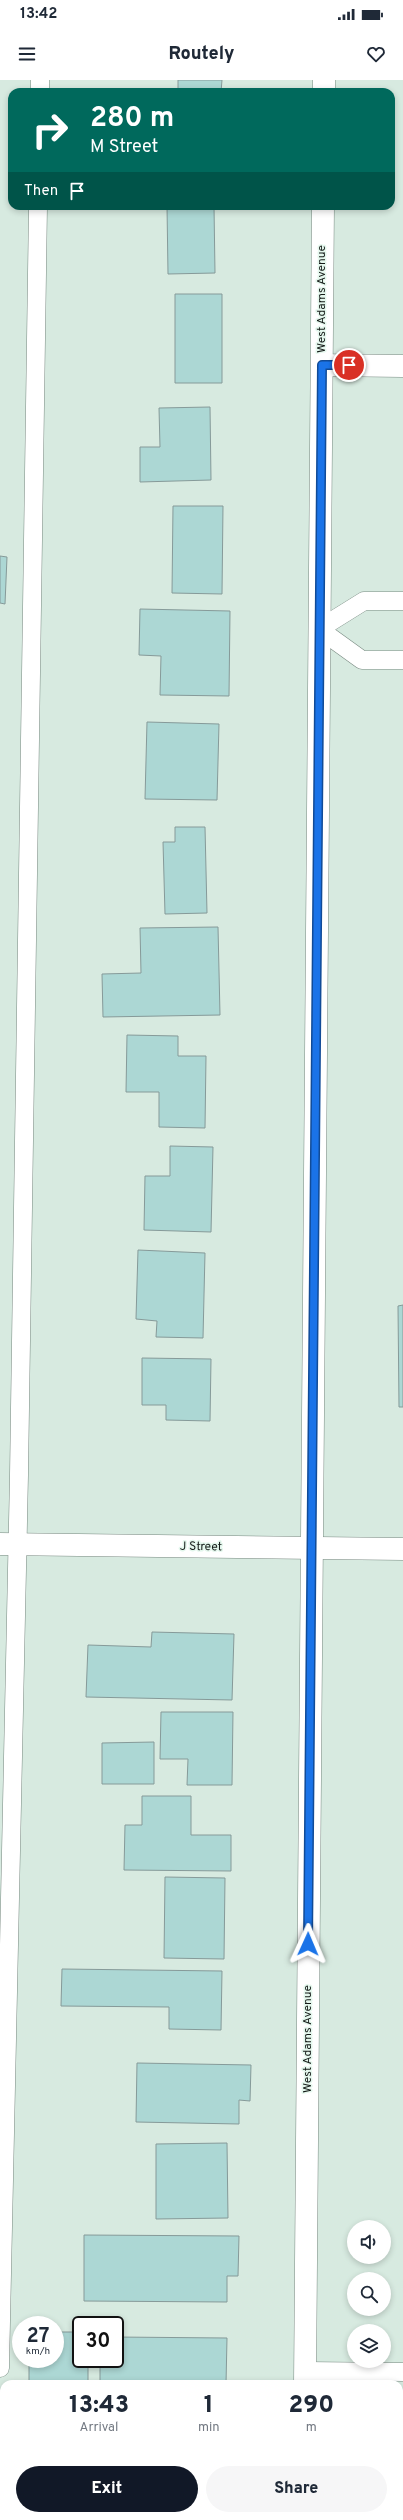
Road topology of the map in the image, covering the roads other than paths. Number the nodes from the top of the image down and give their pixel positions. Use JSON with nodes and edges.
{"nodes":[{"id":1,"x":38,"y":210,"type":"edge"},
{"id":2,"x":323,"y":210,"type":"edge"},
{"id":3,"x":322,"y":365,"type":"junction"},
{"id":4,"x":403,"y":366,"type":"edge"},
{"id":5,"x":403,"y":601,"type":"edge"},
{"id":6,"x":319,"y":629,"type":"junction"},
{"id":7,"x":403,"y":660,"type":"edge"},
{"id":8,"x":9,"y":1544,"type":"edge"},
{"id":9,"x":312,"y":1548,"type":"junction"},
{"id":10,"x":403,"y":1549,"type":"edge"},
{"id":11,"x":0,"y":2368,"type":"edge"},
{"id":12,"x":403,"y":2372,"type":"edge"},
{"id":13,"x":305,"y":2377,"type":"edge"}],
"edges":[{"from":1,"to":8,"type":"lane"},
{"from":2,"to":3,"type":"street","name":"West Adams Avenue"},
{"from":3,"to":4,"type":"street"},
{"from":3,"to":6,"type":"street","name":"West Adams Avenue"},
{"from":5,"to":6,"type":"lane"},
{"from":6,"to":7,"type":"lane"},
{"from":6,"to":9,"type":"street","name":"West Adams Avenue"},
{"from":8,"to":9,"type":"street","name":"J Street"},
{"from":8,"to":11,"type":"lane"},
{"from":9,"to":10,"type":"street","name":"J Street"},
{"from":9,"to":13,"type":"street","name":"West Adams Avenue"},
{"from":12,"to":13,"type":"lane"}]}
